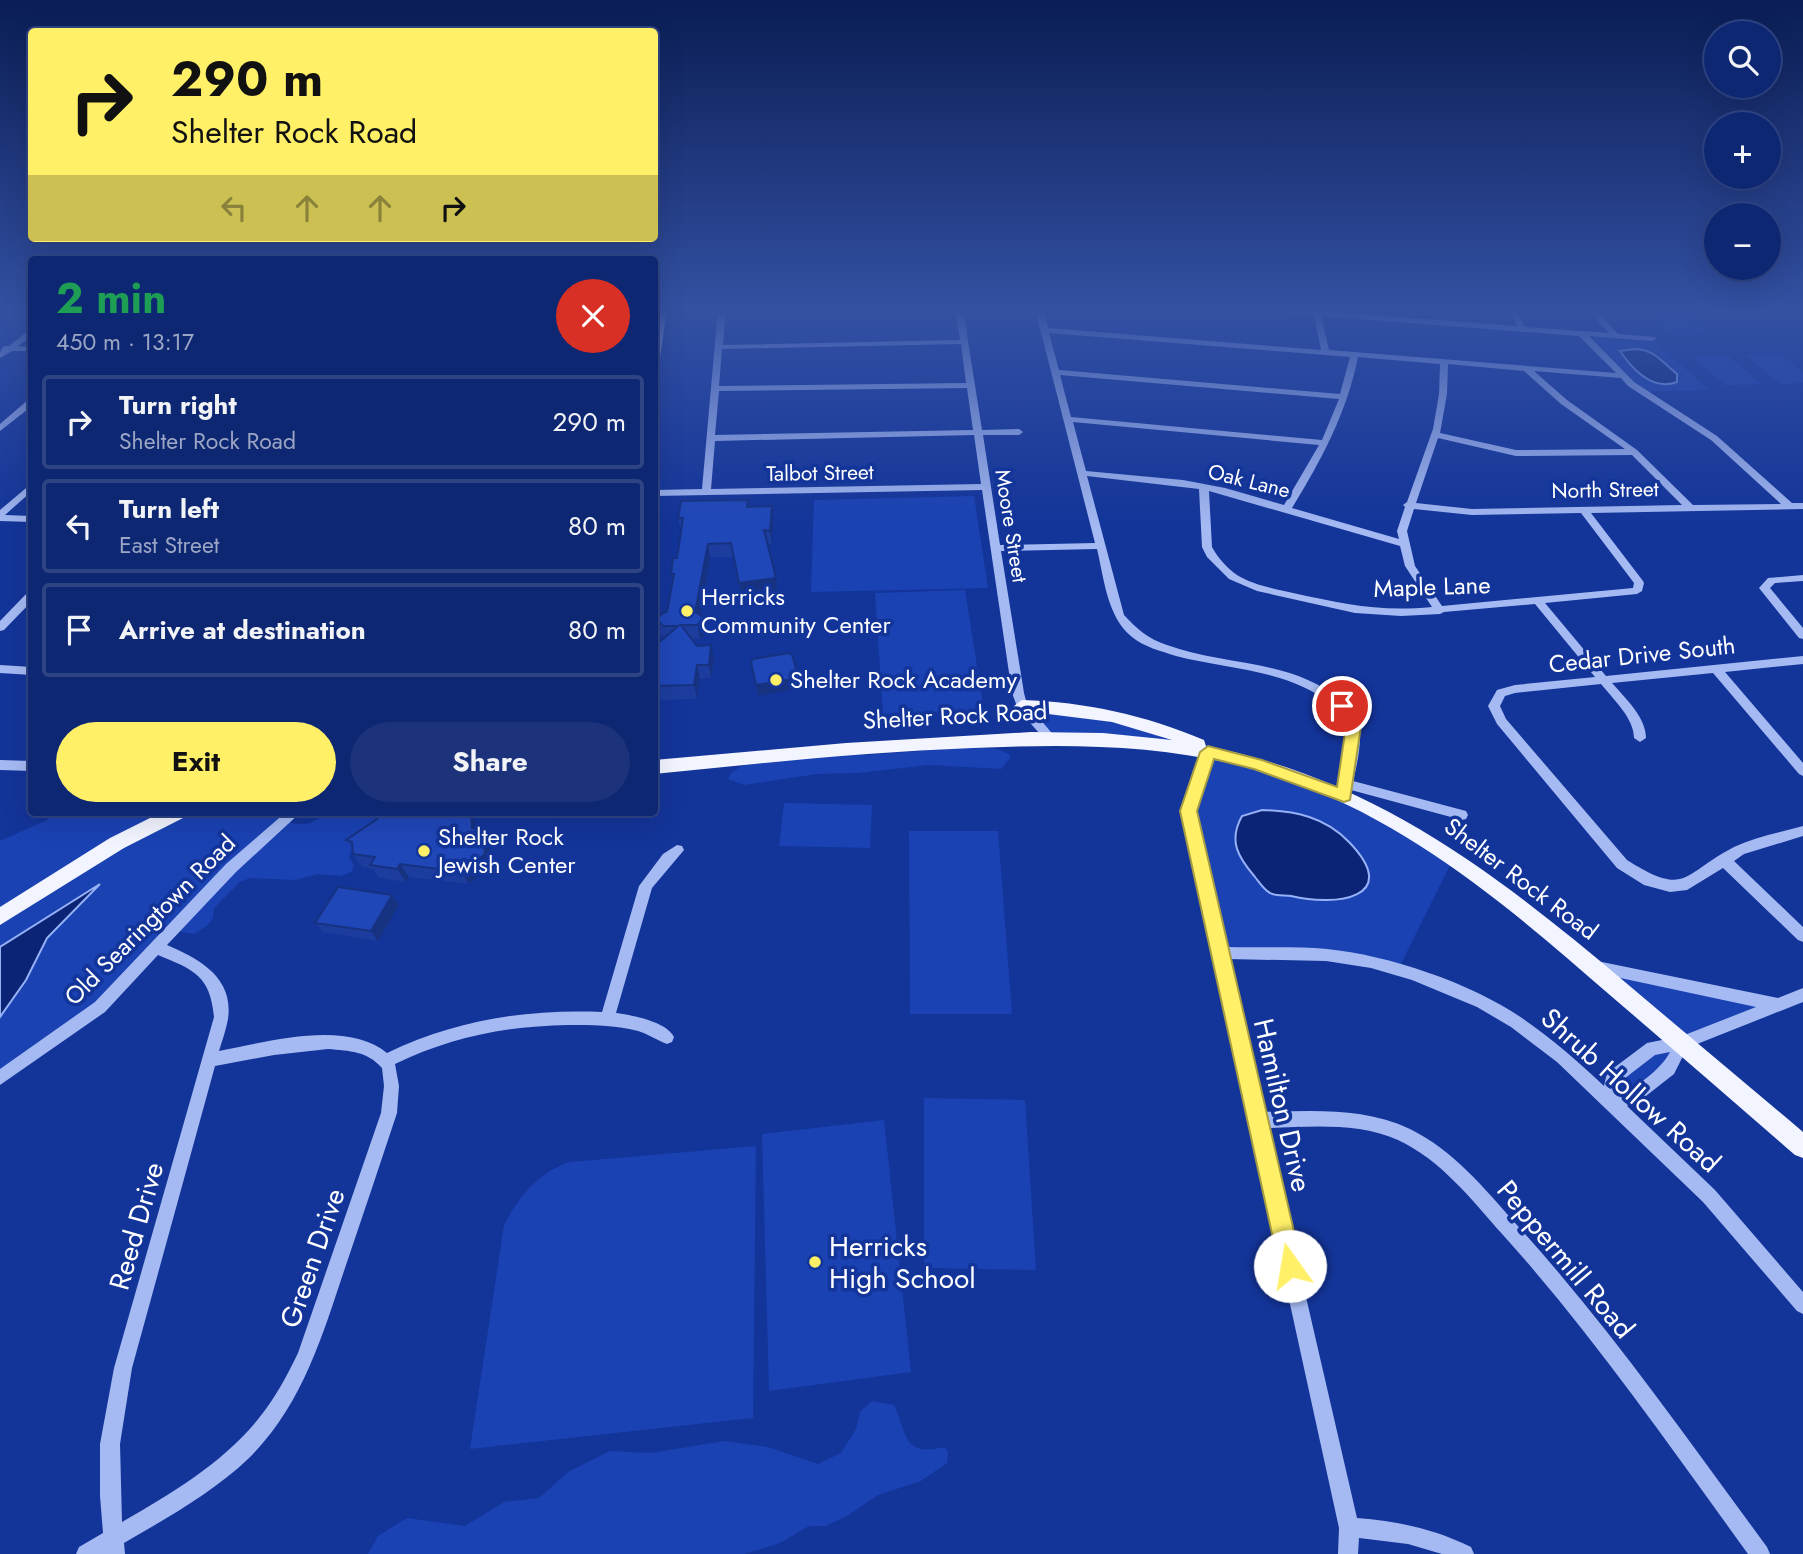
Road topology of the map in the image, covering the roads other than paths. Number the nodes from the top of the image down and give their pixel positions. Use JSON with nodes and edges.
{"nodes":[{"id":1,"x":716,"y":382,"type":"edge"},
{"id":2,"x":970,"y":382,"type":"edge"},
{"id":3,"x":1058,"y":382,"type":"edge"},
{"id":4,"x":1159,"y":382,"type":"edge"},
{"id":5,"x":1348,"y":382,"type":"edge"},
{"id":6,"x":1443,"y":382,"type":"edge"},
{"id":7,"x":1541,"y":382,"type":"edge"},
{"id":8,"x":1629,"y":382,"type":"edge"},
{"id":9,"x":970,"y":385,"type":"junction"},
{"id":10,"x":715,"y":389,"type":"junction"},
{"id":11,"x":1345,"y":397,"type":"junction"},
{"id":12,"x":28,"y":404,"type":"edge"},
{"id":13,"x":1068,"y":419,"type":"junction"},
{"id":14,"x":0,"y":428,"type":"edge"},
{"id":15,"x":1019,"y":432,"type":"dead end"},
{"id":16,"x":978,"y":433,"type":"junction"},
{"id":17,"x":1435,"y":435,"type":"junction"},
{"id":18,"x":711,"y":438,"type":"junction"},
{"id":19,"x":1325,"y":443,"type":"junction"},
{"id":20,"x":1634,"y":452,"type":"junction"},
{"id":21,"x":1083,"y":473,"type":"junction"},
{"id":22,"x":1204,"y":487,"type":"junction"},
{"id":23,"x":986,"y":488,"type":"junction"},
{"id":24,"x":28,"y":490,"type":"edge"},
{"id":25,"x":706,"y":492,"type":"junction"},
{"id":26,"x":658,"y":493,"type":"edge"},
{"id":27,"x":1409,"y":505,"type":"junction"},
{"id":28,"x":1789,"y":506,"type":"junction"},
{"id":29,"x":1803,"y":506,"type":"edge"},
{"id":30,"x":1287,"y":508,"type":"junction"},
{"id":31,"x":1690,"y":508,"type":"junction"},
{"id":32,"x":1584,"y":510,"type":"junction"},
{"id":33,"x":0,"y":517,"type":"edge"},
{"id":34,"x":28,"y":519,"type":"edge"},
{"id":35,"x":1402,"y":543,"type":"junction"},
{"id":36,"x":1101,"y":546,"type":"junction"},
{"id":37,"x":995,"y":548,"type":"junction"},
{"id":38,"x":1803,"y":578,"type":"edge"},
{"id":39,"x":28,"y":598,"type":"edge"},
{"id":40,"x":1539,"y":602,"type":"junction"},
{"id":41,"x":1440,"y":611,"type":"junction"},
{"id":42,"x":0,"y":627,"type":"edge"},
{"id":43,"x":1803,"y":635,"type":"edge"},
{"id":44,"x":1140,"y":639,"type":"joint"},
{"id":45,"x":1803,"y":660,"type":"edge"},
{"id":46,"x":0,"y":669,"type":"edge"},
{"id":47,"x":1716,"y":669,"type":"junction"},
{"id":48,"x":28,"y":671,"type":"edge"},
{"id":49,"x":1604,"y":680,"type":"junction"},
{"id":50,"x":1022,"y":706,"type":"junction"},
{"id":51,"x":1050,"y":738,"type":"junction"},
{"id":52,"x":1640,"y":738,"type":"dead end"},
{"id":53,"x":1214,"y":753,"type":"junction"},
{"id":54,"x":0,"y":765,"type":"edge"},
{"id":55,"x":28,"y":766,"type":"edge"},
{"id":56,"x":658,"y":767,"type":"edge"},
{"id":57,"x":1803,"y":771,"type":"edge"},
{"id":58,"x":1345,"y":790,"type":"junction"},
{"id":59,"x":1462,"y":815,"type":"dead end"},
{"id":60,"x":171,"y":816,"type":"edge"},
{"id":61,"x":290,"y":816,"type":"edge"},
{"id":62,"x":1803,"y":831,"type":"edge"},
{"id":63,"x":677,"y":850,"type":"dead end"},
{"id":64,"x":1725,"y":861,"type":"junction"},
{"id":65,"x":0,"y":917,"type":"edge"},
{"id":66,"x":1803,"y":936,"type":"edge"},
{"id":67,"x":158,"y":948,"type":"junction"},
{"id":68,"x":1220,"y":953,"type":"junction"},
{"id":69,"x":1592,"y":966,"type":"junction"},
{"id":70,"x":1800,"y":1000,"type":"edge"},
{"id":71,"x":1778,"y":1005,"type":"junction"},
{"id":72,"x":607,"y":1018,"type":"junction"},
{"id":73,"x":667,"y":1037,"type":"dead end"},
{"id":74,"x":1682,"y":1043,"type":"junction"},
{"id":75,"x":209,"y":1060,"type":"junction"},
{"id":76,"x":386,"y":1061,"type":"junction"},
{"id":77,"x":0,"y":1078,"type":"edge"},
{"id":78,"x":1611,"y":1102,"type":"junction"},
{"id":79,"x":1257,"y":1120,"type":"junction"},
{"id":80,"x":1803,"y":1147,"type":"edge"},
{"id":81,"x":1803,"y":1305,"type":"edge"},
{"id":82,"x":1349,"y":1528,"type":"junction"},
{"id":83,"x":114,"y":1546,"type":"edge"},
{"id":84,"x":86,"y":1554,"type":"edge"},
{"id":85,"x":1348,"y":1554,"type":"edge"},
{"id":86,"x":1464,"y":1554,"type":"edge"},
{"id":87,"x":1760,"y":1554,"type":"edge"}],
"edges":[{"from":1,"to":10,"type":"street"},
{"from":2,"to":9,"type":"street","name":"Moore Street"},
{"from":3,"to":13,"type":"street"},
{"from":4,"to":11,"type":"street"},
{"from":5,"to":11,"type":"street"},
{"from":6,"to":17,"type":"street"},
{"from":7,"to":20,"type":"street"},
{"from":8,"to":28,"type":"street"},
{"from":9,"to":10,"type":"street"},
{"from":9,"to":16,"type":"street","name":"Moore Street"},
{"from":10,"to":18,"type":"street"},
{"from":11,"to":19,"type":"street"},
{"from":12,"to":14,"type":"street"},
{"from":13,"to":19,"type":"street"},
{"from":13,"to":21,"type":"street"},
{"from":15,"to":16,"type":"street"},
{"from":16,"to":18,"type":"street"},
{"from":16,"to":23,"type":"street","name":"Moore Street"},
{"from":17,"to":20,"type":"street"},
{"from":17,"to":27,"type":"street"},
{"from":18,"to":25,"type":"street"},
{"from":19,"to":30,"type":"street"},
{"from":20,"to":31,"type":"street"},
{"from":21,"to":22,"type":"street","name":"Oak Lane"},
{"from":21,"to":36,"type":"street"},
{"from":22,"to":30,"type":"street","name":"Oak Lane"},
{"from":22,"to":41,"type":"street","name":"Maple Lane"},
{"from":23,"to":25,"type":"street","name":"Talbot Street"},
{"from":23,"to":37,"type":"street","name":"Moore Street"},
{"from":24,"to":33,"type":"street"},
{"from":25,"to":26,"type":"street","name":"Talbot Street"},
{"from":27,"to":32,"type":"street","name":"North Street"},
{"from":27,"to":35,"type":"street"},
{"from":28,"to":29,"type":"street","name":"North Street"},
{"from":28,"to":31,"type":"street","name":"North Street"},
{"from":30,"to":35,"type":"street","name":"Oak Lane"},
{"from":31,"to":32,"type":"street","name":"North Street"},
{"from":32,"to":40,"type":"street","name":"Maple Lane"},
{"from":33,"to":34,"type":"street"},
{"from":35,"to":41,"type":"street"},
{"from":36,"to":37,"type":"street"},
{"from":36,"to":44,"type":"street"},
{"from":37,"to":50,"type":"street","name":"Moore Street"},
{"from":38,"to":43,"type":"street"},
{"from":39,"to":42,"type":"street"},
{"from":40,"to":41,"type":"street","name":"Maple Lane"},
{"from":40,"to":49,"type":"street"},
{"from":44,"to":58,"type":"street"},
{"from":45,"to":47,"type":"street","name":"Cedar Drive South"},
{"from":46,"to":48,"type":"street"},
{"from":47,"to":49,"type":"street","name":"Cedar Drive South"},
{"from":47,"to":57,"type":"street"},
{"from":49,"to":52,"type":"street"},
{"from":49,"to":64,"type":"street","name":"Cedar Drive South"},
{"from":50,"to":51,"type":"street","name":"Moore Street"},
{"from":50,"to":53,"type":"main road"},
{"from":51,"to":53,"type":"main road","name":"Shelter Rock Road"},
{"from":51,"to":56,"type":"main road","name":"Shelter Rock Road"},
{"from":53,"to":58,"type":"main road","name":"Shelter Rock Road"},
{"from":53,"to":68,"type":"street","name":"Hamilton Drive"},
{"from":54,"to":55,"type":"street"},
{"from":58,"to":59,"type":"street"},
{"from":58,"to":69,"type":"main road","name":"Shelter Rock Road"},
{"from":60,"to":65,"type":"main road"},
{"from":61,"to":67,"type":"street","name":"Old Searingtown Road"},
{"from":62,"to":64,"type":"street"},
{"from":63,"to":72,"type":"street"},
{"from":64,"to":66,"type":"street"},
{"from":67,"to":75,"type":"street","name":"Reed Drive"},
{"from":67,"to":77,"type":"street","name":"Old Searingtown Road"},
{"from":68,"to":78,"type":"street","name":"Shrub Hollow Road"},
{"from":68,"to":79,"type":"street","name":"Hamilton Drive"},
{"from":69,"to":71,"type":"street"},
{"from":69,"to":74,"type":"main road","name":"Shelter Rock Road"},
{"from":70,"to":71,"type":"street"},
{"from":71,"to":74,"type":"street"},
{"from":72,"to":73,"type":"street"},
{"from":72,"to":76,"type":"street"},
{"from":74,"to":78,"type":"street"},
{"from":74,"to":78,"type":"street"},
{"from":74,"to":80,"type":"main road","name":"Shelter Rock Road"},
{"from":75,"to":76,"type":"street"},
{"from":75,"to":83,"type":"street","name":"Reed Drive"},
{"from":76,"to":83,"type":"street","name":"Green Drive"},
{"from":78,"to":81,"type":"street","name":"Shrub Hollow Road"},
{"from":79,"to":82,"type":"street","name":"Hamilton Drive"},
{"from":79,"to":87,"type":"street","name":"Peppermill Road"},
{"from":82,"to":85,"type":"street","name":"Hamilton Drive"},
{"from":82,"to":86,"type":"street"},
{"from":83,"to":84,"type":"street","name":"Green Drive"}]}
